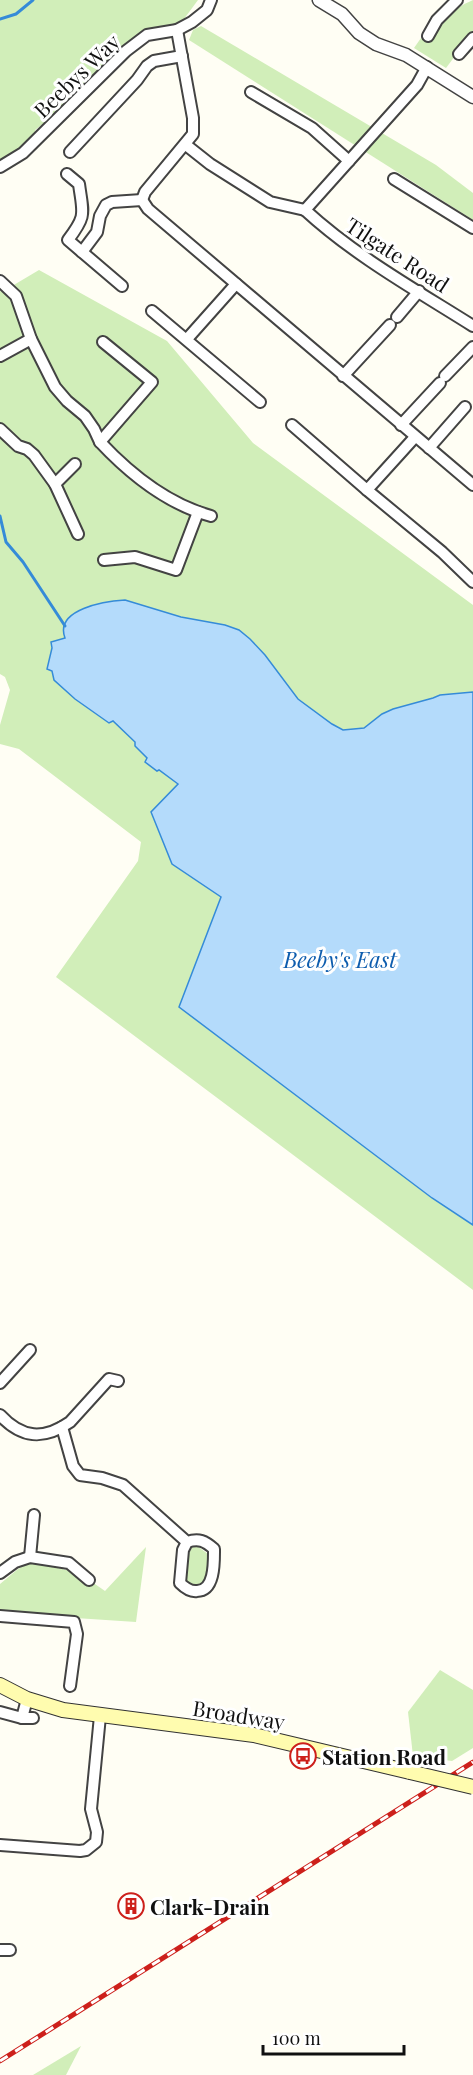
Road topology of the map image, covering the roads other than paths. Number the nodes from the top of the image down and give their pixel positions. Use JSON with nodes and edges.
{"nodes":[{"id":1,"x":211,"y":0,"type":"edge"},
{"id":2,"x":457,"y":0,"type":"edge"},
{"id":3,"x":324,"y":1,"type":"edge"},
{"id":4,"x":177,"y":30,"type":"junction"},
{"id":5,"x":428,"y":36,"type":"dead end"},
{"id":6,"x":473,"y":38,"type":"edge"},
{"id":7,"x":459,"y":54,"type":"dead end"},
{"id":8,"x":182,"y":56,"type":"junction"},
{"id":9,"x":427,"y":67,"type":"junction"},
{"id":10,"x":251,"y":92,"type":"dead end"},
{"id":11,"x":473,"y":97,"type":"edge"},
{"id":12,"x":186,"y":145,"type":"junction"},
{"id":13,"x":70,"y":152,"type":"dead end"},
{"id":14,"x":349,"y":161,"type":"junction"},
{"id":15,"x":0,"y":167,"type":"edge"},
{"id":16,"x":67,"y":174,"type":"dead end"},
{"id":17,"x":394,"y":179,"type":"dead end"},
{"id":18,"x":142,"y":200,"type":"junction"},
{"id":19,"x":305,"y":210,"type":"junction"},
{"id":20,"x":473,"y":228,"type":"edge"},
{"id":21,"x":82,"y":252,"type":"junction"},
{"id":22,"x":0,"y":281,"type":"edge"},
{"id":23,"x":236,"y":284,"type":"junction"},
{"id":24,"x":122,"y":286,"type":"dead end"},
{"id":25,"x":419,"y":291,"type":"junction"},
{"id":26,"x":152,"y":311,"type":"dead end"},
{"id":27,"x":473,"y":326,"type":"edge"},
{"id":28,"x":31,"y":339,"type":"junction"},
{"id":29,"x":187,"y":339,"type":"junction"},
{"id":30,"x":103,"y":342,"type":"dead end"},
{"id":31,"x":473,"y":347,"type":"edge"},
{"id":32,"x":0,"y":356,"type":"edge"},
{"id":33,"x":343,"y":375,"type":"junction"},
{"id":34,"x":260,"y":402,"type":"dead end"},
{"id":35,"x":465,"y":407,"type":"dead end"},
{"id":36,"x":292,"y":425,"type":"dead end"},
{"id":37,"x":401,"y":425,"type":"junction"},
{"id":38,"x":0,"y":429,"type":"edge"},
{"id":39,"x":415,"y":437,"type":"junction"},
{"id":40,"x":99,"y":442,"type":"junction"},
{"id":41,"x":429,"y":448,"type":"junction"},
{"id":42,"x":75,"y":465,"type":"dead end"},
{"id":43,"x":55,"y":484,"type":"junction"},
{"id":44,"x":473,"y":485,"type":"edge"},
{"id":45,"x":367,"y":490,"type":"junction"},
{"id":46,"x":198,"y":512,"type":"junction"},
{"id":47,"x":211,"y":516,"type":"dead end"},
{"id":48,"x":78,"y":534,"type":"dead end"},
{"id":49,"x":104,"y":560,"type":"dead end"},
{"id":50,"x":473,"y":582,"type":"edge"},
{"id":51,"x":30,"y":1350,"type":"dead end"},
{"id":52,"x":118,"y":1381,"type":"dead end"},
{"id":53,"x":0,"y":1383,"type":"edge"},
{"id":54,"x":1,"y":1419,"type":"edge"},
{"id":55,"x":62,"y":1427,"type":"junction"},
{"id":56,"x":34,"y":1515,"type":"dead end"},
{"id":57,"x":187,"y":1542,"type":"junction"},
{"id":58,"x":30,"y":1557,"type":"junction"},
{"id":59,"x":0,"y":1573,"type":"edge"},
{"id":60,"x":89,"y":1580,"type":"dead end"},
{"id":61,"x":0,"y":1617,"type":"edge"},
{"id":62,"x":0,"y":1685,"type":"edge"},
{"id":63,"x":70,"y":1686,"type":"dead end"},
{"id":64,"x":27,"y":1699,"type":"junction"},
{"id":65,"x":0,"y":1712,"type":"edge"},
{"id":66,"x":100,"y":1716,"type":"junction"},
{"id":67,"x":473,"y":1787,"type":"edge"},
{"id":68,"x":0,"y":1845,"type":"edge"}],
"edges":[{"from":1,"to":4,"type":"street","name":"Beebys Way"},
{"from":2,"to":5,"type":"street"},
{"from":3,"to":9,"type":"street"},
{"from":4,"to":8,"type":"street"},
{"from":4,"to":15,"type":"street","name":"Beebys Way"},
{"from":6,"to":7,"type":"street"},
{"from":8,"to":12,"type":"street"},
{"from":8,"to":13,"type":"street"},
{"from":9,"to":11,"type":"street"},
{"from":9,"to":14,"type":"street"},
{"from":10,"to":14,"type":"street"},
{"from":12,"to":18,"type":"street"},
{"from":12,"to":19,"type":"street"},
{"from":14,"to":19,"type":"street"},
{"from":16,"to":21,"type":"street"},
{"from":17,"to":20,"type":"street"},
{"from":18,"to":21,"type":"street"},
{"from":18,"to":23,"type":"street"},
{"from":19,"to":25,"type":"street","name":"Tilgate Road"},
{"from":21,"to":24,"type":"street"},
{"from":22,"to":28,"type":"street"},
{"from":23,"to":29,"type":"street"},
{"from":23,"to":33,"type":"street"},
{"from":25,"to":27,"type":"street","name":"Tilgate Road"},
{"from":25,"to":33,"type":"street"},
{"from":26,"to":29,"type":"street"},
{"from":28,"to":32,"type":"street"},
{"from":28,"to":40,"type":"street"},
{"from":29,"to":34,"type":"street"},
{"from":30,"to":40,"type":"street"},
{"from":31,"to":37,"type":"street"},
{"from":33,"to":37,"type":"street"},
{"from":35,"to":41,"type":"street"},
{"from":36,"to":45,"type":"street"},
{"from":37,"to":39,"type":"street"},
{"from":38,"to":43,"type":"street"},
{"from":39,"to":41,"type":"street"},
{"from":39,"to":45,"type":"street"},
{"from":40,"to":46,"type":"street"},
{"from":41,"to":44,"type":"street"},
{"from":42,"to":43,"type":"street"},
{"from":43,"to":48,"type":"street"},
{"from":45,"to":50,"type":"street"},
{"from":46,"to":47,"type":"street"},
{"from":46,"to":49,"type":"street"},
{"from":51,"to":53,"type":"street"},
{"from":52,"to":55,"type":"street"},
{"from":54,"to":55,"type":"street"},
{"from":55,"to":57,"type":"street"},
{"from":56,"to":58,"type":"street"},
{"from":57,"to":57,"type":"street"},
{"from":58,"to":59,"type":"street"},
{"from":58,"to":60,"type":"street"},
{"from":61,"to":63,"type":"street"},
{"from":62,"to":64,"type":"main road","name":"Broadway"},
{"from":64,"to":65,"type":"street"},
{"from":64,"to":66,"type":"main road","name":"Broadway"},
{"from":66,"to":67,"type":"main road","name":"Broadway","bridge":true},
{"from":66,"to":68,"type":"street"}]}
